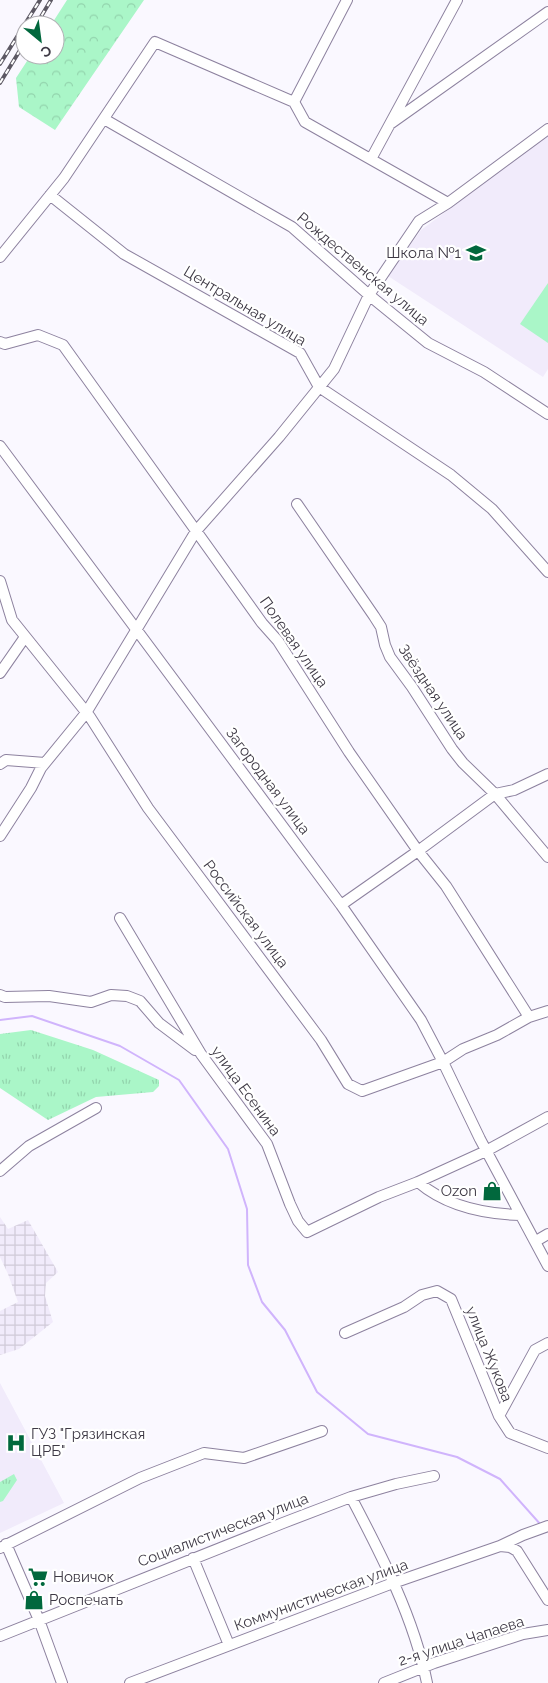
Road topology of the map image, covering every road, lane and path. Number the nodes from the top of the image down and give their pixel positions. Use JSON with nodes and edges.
{"nodes":[{"id":1,"x":347,"y":0,"type":"edge"},
{"id":2,"x":457,"y":0,"type":"edge"},
{"id":3,"x":548,"y":12,"type":"edge"},
{"id":4,"x":294,"y":102,"type":"junction"},
{"id":5,"x":104,"y":119,"type":"junction"},
{"id":6,"x":390,"y":124,"type":"junction"},
{"id":7,"x":548,"y":129,"type":"edge"},
{"id":8,"x":371,"y":159,"type":"junction"},
{"id":9,"x":50,"y":195,"type":"junction"},
{"id":10,"x":448,"y":203,"type":"junction"},
{"id":11,"x":0,"y":257,"type":"edge"},
{"id":12,"x":369,"y":295,"type":"junction"},
{"id":13,"x":0,"y":342,"type":"edge"},
{"id":14,"x":319,"y":387,"type":"junction"},
{"id":15,"x":548,"y":414,"type":"edge"},
{"id":16,"x":0,"y":446,"type":"edge"},
{"id":17,"x":296,"y":504,"type":"dead end"},
{"id":18,"x":196,"y":531,"type":"junction"},
{"id":19,"x":548,"y":572,"type":"edge"},
{"id":20,"x":0,"y":581,"type":"edge"},
{"id":21,"x":137,"y":630,"type":"junction"},
{"id":22,"x":25,"y":637,"type":"junction"},
{"id":23,"x":0,"y":673,"type":"edge"},
{"id":24,"x":86,"y":713,"type":"junction"},
{"id":25,"x":45,"y":763,"type":"junction"},
{"id":26,"x":0,"y":764,"type":"edge"},
{"id":27,"x":548,"y":774,"type":"edge"},
{"id":28,"x":495,"y":794,"type":"junction"},
{"id":29,"x":0,"y":836,"type":"edge"},
{"id":30,"x":418,"y":851,"type":"junction"},
{"id":31,"x":548,"y":857,"type":"edge"},
{"id":32,"x":341,"y":905,"type":"junction"},
{"id":33,"x":120,"y":918,"type":"dead end"},
{"id":34,"x":0,"y":995,"type":"edge"},
{"id":35,"x":548,"y":1011,"type":"edge"},
{"id":36,"x":529,"y":1017,"type":"junction"},
{"id":37,"x":201,"y":1054,"type":"junction"},
{"id":38,"x":443,"y":1062,"type":"junction"},
{"id":39,"x":96,"y":1108,"type":"dead end"},
{"id":40,"x":548,"y":1117,"type":"edge"},
{"id":41,"x":486,"y":1150,"type":"junction"},
{"id":42,"x":0,"y":1171,"type":"edge"},
{"id":43,"x":418,"y":1182,"type":"junction"},
{"id":44,"x":520,"y":1215,"type":"junction"},
{"id":45,"x":548,"y":1234,"type":"edge"},
{"id":46,"x":536,"y":1241,"type":"junction"},
{"id":47,"x":548,"y":1266,"type":"edge"},
{"id":48,"x":345,"y":1333,"type":"dead end"},
{"id":49,"x":548,"y":1343,"type":"edge"},
{"id":50,"x":499,"y":1416,"type":"junction"},
{"id":51,"x":322,"y":1431,"type":"dead end"},
{"id":52,"x":548,"y":1448,"type":"edge"},
{"id":53,"x":434,"y":1476,"type":"dead end"},
{"id":54,"x":351,"y":1497,"type":"junction"},
{"id":55,"x":548,"y":1526,"type":"edge"},
{"id":56,"x":3,"y":1546,"type":"edge"},
{"id":57,"x":500,"y":1546,"type":"junction"},
{"id":58,"x":193,"y":1558,"type":"junction"},
{"id":59,"x":393,"y":1584,"type":"junction"},
{"id":60,"x":548,"y":1600,"type":"edge"},
{"id":61,"x":38,"y":1620,"type":"junction"},
{"id":62,"x":548,"y":1630,"type":"edge"},
{"id":63,"x":0,"y":1636,"type":"edge"},
{"id":64,"x":229,"y":1646,"type":"junction"},
{"id":65,"x":424,"y":1667,"type":"junction"},
{"id":66,"x":62,"y":1683,"type":"edge"},
{"id":67,"x":130,"y":1683,"type":"edge"},
{"id":68,"x":384,"y":1683,"type":"edge"},
{"id":69,"x":427,"y":1683,"type":"edge"}],
"edges":[{"from":1,"to":4,"type":"street"},
{"from":2,"to":6,"type":"street"},
{"from":3,"to":6,"type":"street"},
{"from":4,"to":5,"type":"street"},
{"from":4,"to":8,"type":"street"},
{"from":5,"to":9,"type":"street"},
{"from":5,"to":12,"type":"street","name":"Рождественская улица"},
{"from":6,"to":8,"type":"street"},
{"from":7,"to":10,"type":"street"},
{"from":8,"to":10,"type":"street"},
{"from":9,"to":11,"type":"street"},
{"from":9,"to":14,"type":"street","name":"Центральная улица"},
{"from":10,"to":12,"type":"street"},
{"from":12,"to":14,"type":"street"},
{"from":12,"to":15,"type":"street","name":"Рождественская улица"},
{"from":13,"to":18,"type":"street","name":"Полевая улица"},
{"from":14,"to":18,"type":"street"},
{"from":14,"to":19,"type":"street","name":"Центральная улица"},
{"from":16,"to":21,"type":"street","name":"Загородная улица"},
{"from":17,"to":28,"type":"street","name":"Звёздная улица"},
{"from":18,"to":21,"type":"street"},
{"from":18,"to":30,"type":"street","name":"Полевая улица"},
{"from":20,"to":22,"type":"street","name":"Российская улица"},
{"from":21,"to":24,"type":"street"},
{"from":21,"to":32,"type":"street","name":"Загородная улица"},
{"from":22,"to":23,"type":"street"},
{"from":22,"to":24,"type":"street","name":"Российская улица"},
{"from":24,"to":25,"type":"street"},
{"from":24,"to":38,"type":"street","name":"Российская улица"},
{"from":25,"to":26,"type":"street"},
{"from":25,"to":29,"type":"street"},
{"from":27,"to":28,"type":"street"},
{"from":28,"to":30,"type":"street"},
{"from":28,"to":31,"type":"street","name":"Звёздная улица"},
{"from":30,"to":32,"type":"street"},
{"from":30,"to":36,"type":"street","name":"Полевая улица"},
{"from":32,"to":38,"type":"street","name":"Загородная улица"},
{"from":33,"to":37,"type":"street","name":"улица Есенина"},
{"from":34,"to":37,"type":"street"},
{"from":35,"to":36,"type":"street","name":"Российская улица"},
{"from":36,"to":38,"type":"street","name":"Российская улица"},
{"from":37,"to":43,"type":"street","name":"улица Есенина"},
{"from":38,"to":41,"type":"street","name":"Загородная улица"},
{"from":39,"to":42,"type":"street"},
{"from":40,"to":41,"type":"street","name":"улица Есенина"},
{"from":41,"to":43,"type":"street","name":"улица Есенина"},
{"from":41,"to":44,"type":"street"},
{"from":43,"to":44,"type":"street"},
{"from":44,"to":46,"type":"street"},
{"from":45,"to":46,"type":"street"},
{"from":46,"to":47,"type":"street"},
{"from":48,"to":50,"type":"street","name":"улица Жукова"},
{"from":49,"to":50,"type":"street"},
{"from":50,"to":52,"type":"street","name":"улица Жукова"},
{"from":51,"to":56,"type":"street"},
{"from":53,"to":54,"type":"street","name":"Социалистическая улица"},
{"from":54,"to":58,"type":"street","name":"Социалистическая улица"},
{"from":54,"to":59,"type":"street"},
{"from":55,"to":57,"type":"street","name":"Коммунистическая улица"},
{"from":56,"to":61,"type":"street"},
{"from":57,"to":59,"type":"street","name":"Коммунистическая улица"},
{"from":57,"to":60,"type":"street"},
{"from":58,"to":61,"type":"street","name":"Социалистическая улица"},
{"from":58,"to":64,"type":"street"},
{"from":59,"to":64,"type":"street","name":"Коммунистическая улица"},
{"from":59,"to":65,"type":"street"},
{"from":61,"to":63,"type":"street","name":"Социалистическая улица"},
{"from":61,"to":66,"type":"street"},
{"from":62,"to":65,"type":"street","name":"2-я улица Чапаева"},
{"from":64,"to":67,"type":"street","name":"Коммунистическая улица"},
{"from":65,"to":68,"type":"street","name":"2-я улица Чапаева"},
{"from":65,"to":69,"type":"street"}]}
